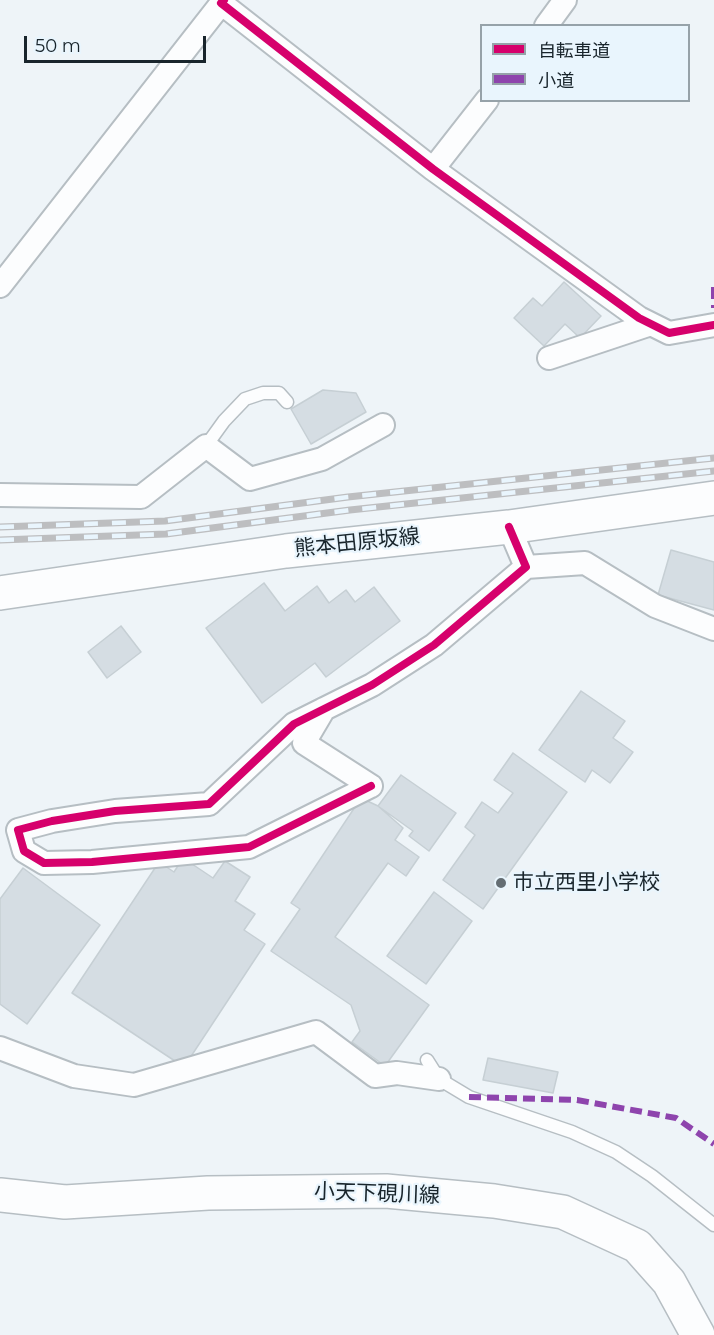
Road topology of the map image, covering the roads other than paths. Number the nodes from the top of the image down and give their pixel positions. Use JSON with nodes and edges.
{"nodes":[{"id":1,"x":566,"y":0,"type":"edge"},
{"id":2,"x":223,"y":2,"type":"edge"},
{"id":3,"x":548,"y":24,"type":"edge"},
{"id":4,"x":485,"y":102,"type":"edge"},
{"id":5,"x":433,"y":169,"type":"junction"},
{"id":6,"x":0,"y":286,"type":"edge"},
{"id":7,"x":651,"y":324,"type":"junction"},
{"id":8,"x":714,"y":325,"type":"edge"},
{"id":9,"x":549,"y":357,"type":"dead end"},
{"id":10,"x":287,"y":402,"type":"dead end"},
{"id":11,"x":383,"y":425,"type":"dead end"},
{"id":12,"x":206,"y":446,"type":"junction"},
{"id":13,"x":0,"y":495,"type":"edge"},
{"id":14,"x":714,"y":498,"type":"edge"},
{"id":15,"x":509,"y":527,"type":"junction"},
{"id":16,"x":526,"y":567,"type":"junction"},
{"id":17,"x":0,"y":593,"type":"edge"},
{"id":18,"x":714,"y":629,"type":"edge"},
{"id":19,"x":324,"y":709,"type":"junction"},
{"id":20,"x":0,"y":1048,"type":"edge"},
{"id":21,"x":427,"y":1060,"type":"dead end"},
{"id":22,"x":440,"y":1079,"type":"junction"},
{"id":23,"x":0,"y":1195,"type":"edge"},
{"id":24,"x":714,"y":1225,"type":"edge"},
{"id":25,"x":698,"y":1335,"type":"edge"}],
"edges":[{"from":1,"to":3,"type":"street"},
{"from":2,"to":5,"type":"street"},
{"from":2,"to":6,"type":"street"},
{"from":4,"to":5,"type":"street"},
{"from":5,"to":7,"type":"street"},
{"from":7,"to":8,"type":"street"},
{"from":7,"to":9,"type":"street"},
{"from":10,"to":12,"type":"lane"},
{"from":11,"to":12,"type":"street"},
{"from":12,"to":13,"type":"street"},
{"from":14,"to":15,"type":"main road","name":"熊本田原坂線"},
{"from":15,"to":16,"type":"street"},
{"from":15,"to":17,"type":"main road","name":"熊本田原坂線"},
{"from":16,"to":18,"type":"street"},
{"from":16,"to":19,"type":"street"},
{"from":19,"to":19,"type":"street"},
{"from":20,"to":22,"type":"street"},
{"from":21,"to":22,"type":"lane"},
{"from":22,"to":24,"type":"lane"},
{"from":23,"to":25,"type":"main road","name":"小天下硯川線"}]}
